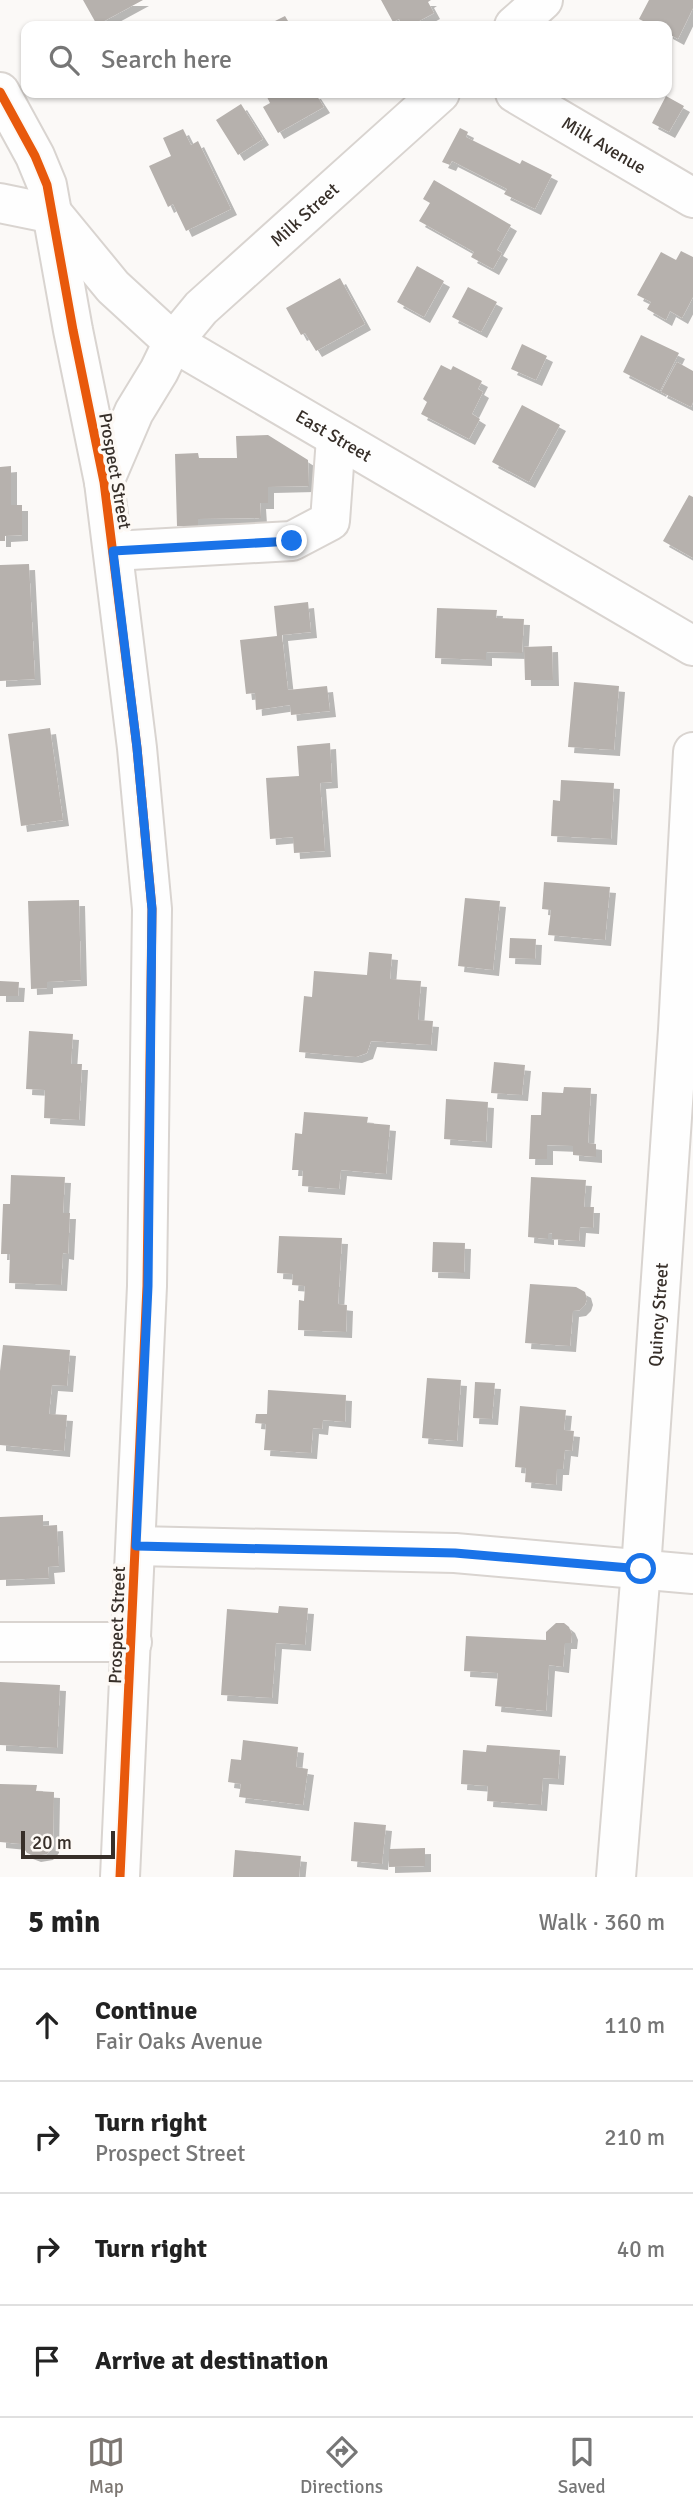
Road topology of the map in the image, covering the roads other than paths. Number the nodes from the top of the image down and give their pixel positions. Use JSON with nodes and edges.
{"nodes":[{"id":1,"x":543,"y":0,"type":"edge"},
{"id":2,"x":520,"y":21,"type":"edge"},
{"id":3,"x":0,"y":92,"type":"edge"},
{"id":4,"x":434,"y":98,"type":"edge"},
{"id":5,"x":523,"y":98,"type":"edge"},
{"id":6,"x":693,"y":198,"type":"edge"},
{"id":7,"x":0,"y":203,"type":"edge"},
{"id":8,"x":53,"y":214,"type":"junction"},
{"id":9,"x":173,"y":342,"type":"junction"},
{"id":10,"x":337,"y":438,"type":"junction"},
{"id":11,"x":104,"y":482,"type":"junction"},
{"id":12,"x":113,"y":551,"type":"junction"},
{"id":13,"x":693,"y":646,"type":"edge"},
{"id":14,"x":693,"y":752,"type":"edge"},
{"id":15,"x":136,"y":1546,"type":"junction"},
{"id":16,"x":641,"y":1569,"type":"junction"},
{"id":17,"x":693,"y":1574,"type":"edge"},
{"id":18,"x":0,"y":1642,"type":"edge"},
{"id":19,"x":132,"y":1642,"type":"junction"},
{"id":20,"x":120,"y":1877,"type":"edge"},
{"id":21,"x":616,"y":1877,"type":"edge"}],
"edges":[{"from":1,"to":2,"type":"street"},
{"from":3,"to":8,"type":"street","name":"Prospect Street"},
{"from":4,"to":9,"type":"street","name":"Milk Street"},
{"from":5,"to":6,"type":"street","name":"Milk Avenue"},
{"from":7,"to":8,"type":"street"},
{"from":8,"to":9,"type":"street","name":"East Street"},
{"from":8,"to":11,"type":"street","name":"Prospect Street"},
{"from":9,"to":10,"type":"street","name":"East Street"},
{"from":9,"to":11,"type":"street","name":"Prospect Street"},
{"from":10,"to":12,"type":"street"},
{"from":10,"to":13,"type":"street","name":"East Street"},
{"from":11,"to":12,"type":"street","name":"Prospect Street"},
{"from":12,"to":15,"type":"street","name":"Prospect Street"},
{"from":14,"to":16,"type":"street","name":"Quincy Street"},
{"from":15,"to":16,"type":"street"},
{"from":15,"to":19,"type":"street","name":"Prospect Street"},
{"from":16,"to":17,"type":"street"},
{"from":16,"to":21,"type":"street","name":"Quincy Street"},
{"from":18,"to":19,"type":"street"},
{"from":19,"to":20,"type":"street","name":"Prospect Street"}]}
